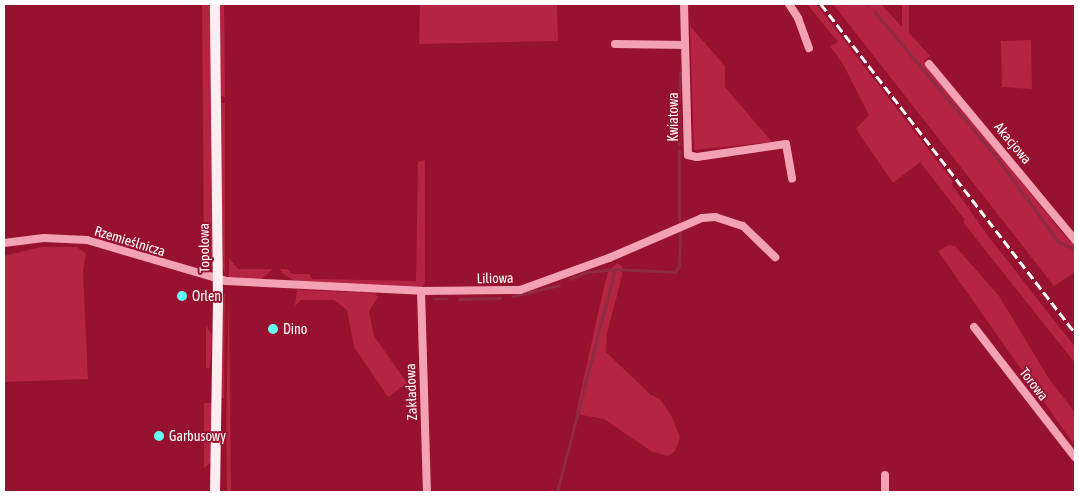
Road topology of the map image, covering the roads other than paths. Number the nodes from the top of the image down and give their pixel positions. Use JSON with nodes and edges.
{"nodes":[{"id":1,"x":216,"y":4,"type":"edge"},
{"id":2,"x":684,"y":4,"type":"edge"},
{"id":3,"x":789,"y":4,"type":"edge"},
{"id":4,"x":615,"y":44,"type":"dead end"},
{"id":5,"x":685,"y":45,"type":"junction"},
{"id":6,"x":809,"y":48,"type":"dead end"},
{"id":7,"x":929,"y":64,"type":"dead end"},
{"id":8,"x":792,"y":178,"type":"dead end"},
{"id":9,"x":1075,"y":240,"type":"edge"},
{"id":10,"x":4,"y":243,"type":"edge"},
{"id":11,"x":775,"y":257,"type":"dead end"},
{"id":12,"x":218,"y":279,"type":"junction"},
{"id":13,"x":420,"y":291,"type":"junction"},
{"id":14,"x":974,"y":327,"type":"dead end"},
{"id":15,"x":1075,"y":457,"type":"edge"},
{"id":16,"x":885,"y":475,"type":"dead end"},
{"id":17,"x":215,"y":492,"type":"edge"},
{"id":18,"x":427,"y":492,"type":"edge"},
{"id":19,"x":885,"y":492,"type":"edge"}],
"edges":[{"from":1,"to":12,"type":"main road","name":"Topolowa"},
{"from":2,"to":5,"type":"street","name":"Kwiatowa"},
{"from":3,"to":6,"type":"street"},
{"from":4,"to":5,"type":"street"},
{"from":5,"to":8,"type":"street","name":"Kwiatowa"},
{"from":7,"to":9,"type":"street","name":"Akacjowa"},
{"from":10,"to":12,"type":"street","name":"Rzemieślnicza"},
{"from":11,"to":13,"type":"street","name":"Liliowa"},
{"from":12,"to":13,"type":"street","name":"Liliowa"},
{"from":12,"to":17,"type":"main road","name":"Topolowa"},
{"from":13,"to":18,"type":"street","name":"Zakładowa"},
{"from":14,"to":15,"type":"street","name":"Torowa"},
{"from":16,"to":19,"type":"street"}]}
